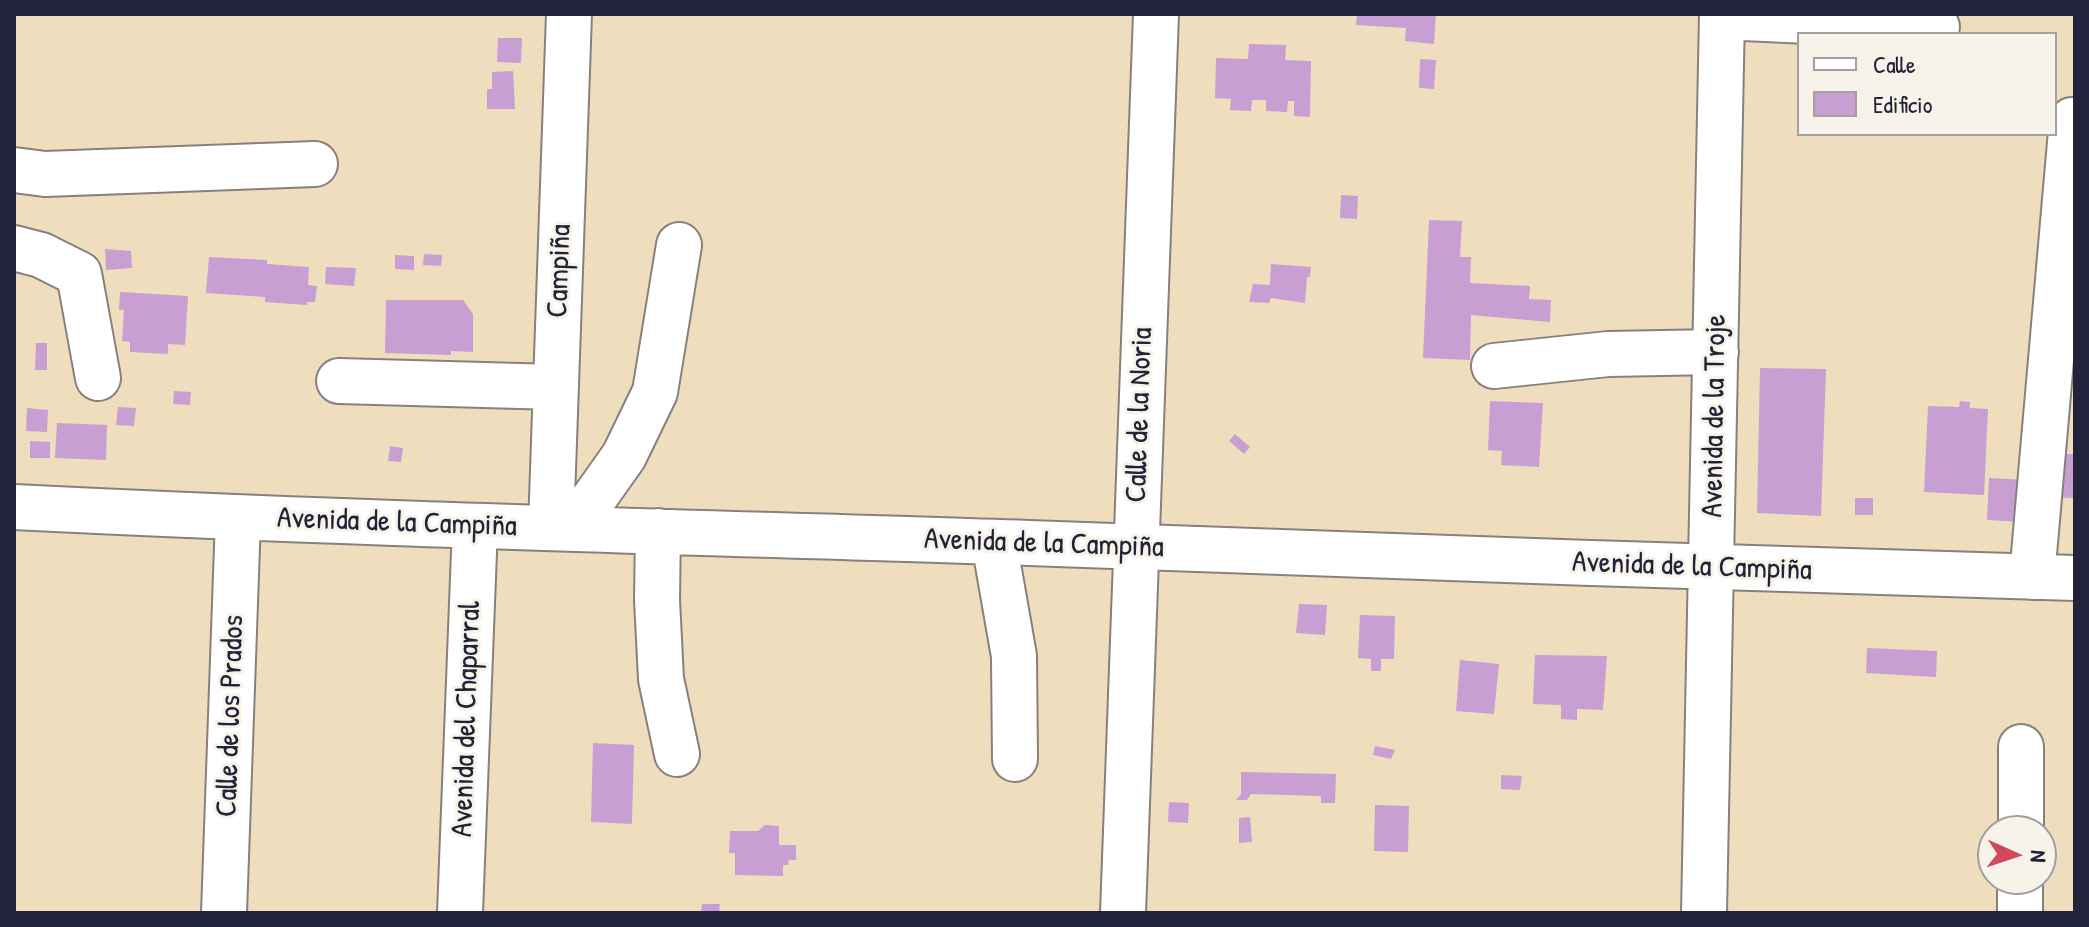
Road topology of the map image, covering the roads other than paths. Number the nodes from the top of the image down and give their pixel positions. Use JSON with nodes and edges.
{"nodes":[{"id":1,"x":569,"y":14,"type":"edge"},
{"id":2,"x":1156,"y":14,"type":"edge"},
{"id":3,"x":1722,"y":16,"type":"edge"},
{"id":4,"x":1937,"y":27,"type":"dead end"},
{"id":5,"x":2072,"y":120,"type":"dead end"},
{"id":6,"x":315,"y":164,"type":"dead end"},
{"id":7,"x":14,"y":170,"type":"edge"},
{"id":8,"x":679,"y":245,"type":"dead end"},
{"id":9,"x":14,"y":248,"type":"edge"},
{"id":10,"x":1716,"y":352,"type":"junction"},
{"id":11,"x":1494,"y":366,"type":"dead end"},
{"id":12,"x":98,"y":378,"type":"dead end"},
{"id":13,"x":339,"y":381,"type":"dead end"},
{"id":14,"x":556,"y":387,"type":"junction"},
{"id":15,"x":14,"y":507,"type":"edge"},
{"id":16,"x":238,"y":518,"type":"junction"},
{"id":17,"x":475,"y":526,"type":"junction"},
{"id":18,"x":562,"y":527,"type":"junction"},
{"id":19,"x":658,"y":531,"type":"junction"},
{"id":20,"x":994,"y":542,"type":"junction"},
{"id":21,"x":1135,"y":547,"type":"junction"},
{"id":22,"x":1712,"y":568,"type":"junction"},
{"id":23,"x":2032,"y":577,"type":"junction"},
{"id":24,"x":2075,"y":578,"type":"edge"},
{"id":25,"x":2021,"y":747,"type":"dead end"},
{"id":26,"x":677,"y":754,"type":"dead end"},
{"id":27,"x":1015,"y":759,"type":"dead end"},
{"id":28,"x":2021,"y":815,"type":"edge"},
{"id":29,"x":224,"y":913,"type":"edge"},
{"id":30,"x":460,"y":913,"type":"edge"},
{"id":31,"x":1123,"y":913,"type":"edge"},
{"id":32,"x":1704,"y":913,"type":"edge"}],
"edges":[{"from":1,"to":14,"type":"street","name":"Campiña"},
{"from":2,"to":21,"type":"street","name":"Calle de la Noria"},
{"from":3,"to":4,"type":"street"},
{"from":3,"to":10,"type":"street","name":"Avenida de la Troje"},
{"from":5,"to":23,"type":"street"},
{"from":6,"to":7,"type":"street"},
{"from":8,"to":18,"type":"street"},
{"from":9,"to":12,"type":"street"},
{"from":10,"to":11,"type":"street"},
{"from":10,"to":22,"type":"street","name":"Avenida de la Troje"},
{"from":13,"to":14,"type":"street"},
{"from":14,"to":18,"type":"street","name":"Campiña"},
{"from":15,"to":16,"type":"street","name":"Avenida de la Campiña"},
{"from":16,"to":17,"type":"street","name":"Avenida de la Campiña"},
{"from":16,"to":29,"type":"street","name":"Calle de los Prados"},
{"from":17,"to":18,"type":"street","name":"Avenida de la Campiña"},
{"from":17,"to":30,"type":"street","name":"Avenida del Chaparral"},
{"from":18,"to":19,"type":"street","name":"Avenida de la Campiña"},
{"from":19,"to":20,"type":"street","name":"Avenida de la Campiña"},
{"from":19,"to":26,"type":"street"},
{"from":20,"to":21,"type":"street","name":"Avenida de la Campiña"},
{"from":20,"to":27,"type":"street"},
{"from":21,"to":22,"type":"street","name":"Avenida de la Campiña"},
{"from":21,"to":31,"type":"street","name":"Calle de la Noria"},
{"from":22,"to":23,"type":"street","name":"Avenida de la Campiña"},
{"from":22,"to":32,"type":"street","name":"Avenida de la Troje"},
{"from":23,"to":24,"type":"street","name":"Avenida de la Campiña"},
{"from":25,"to":28,"type":"street"}]}
